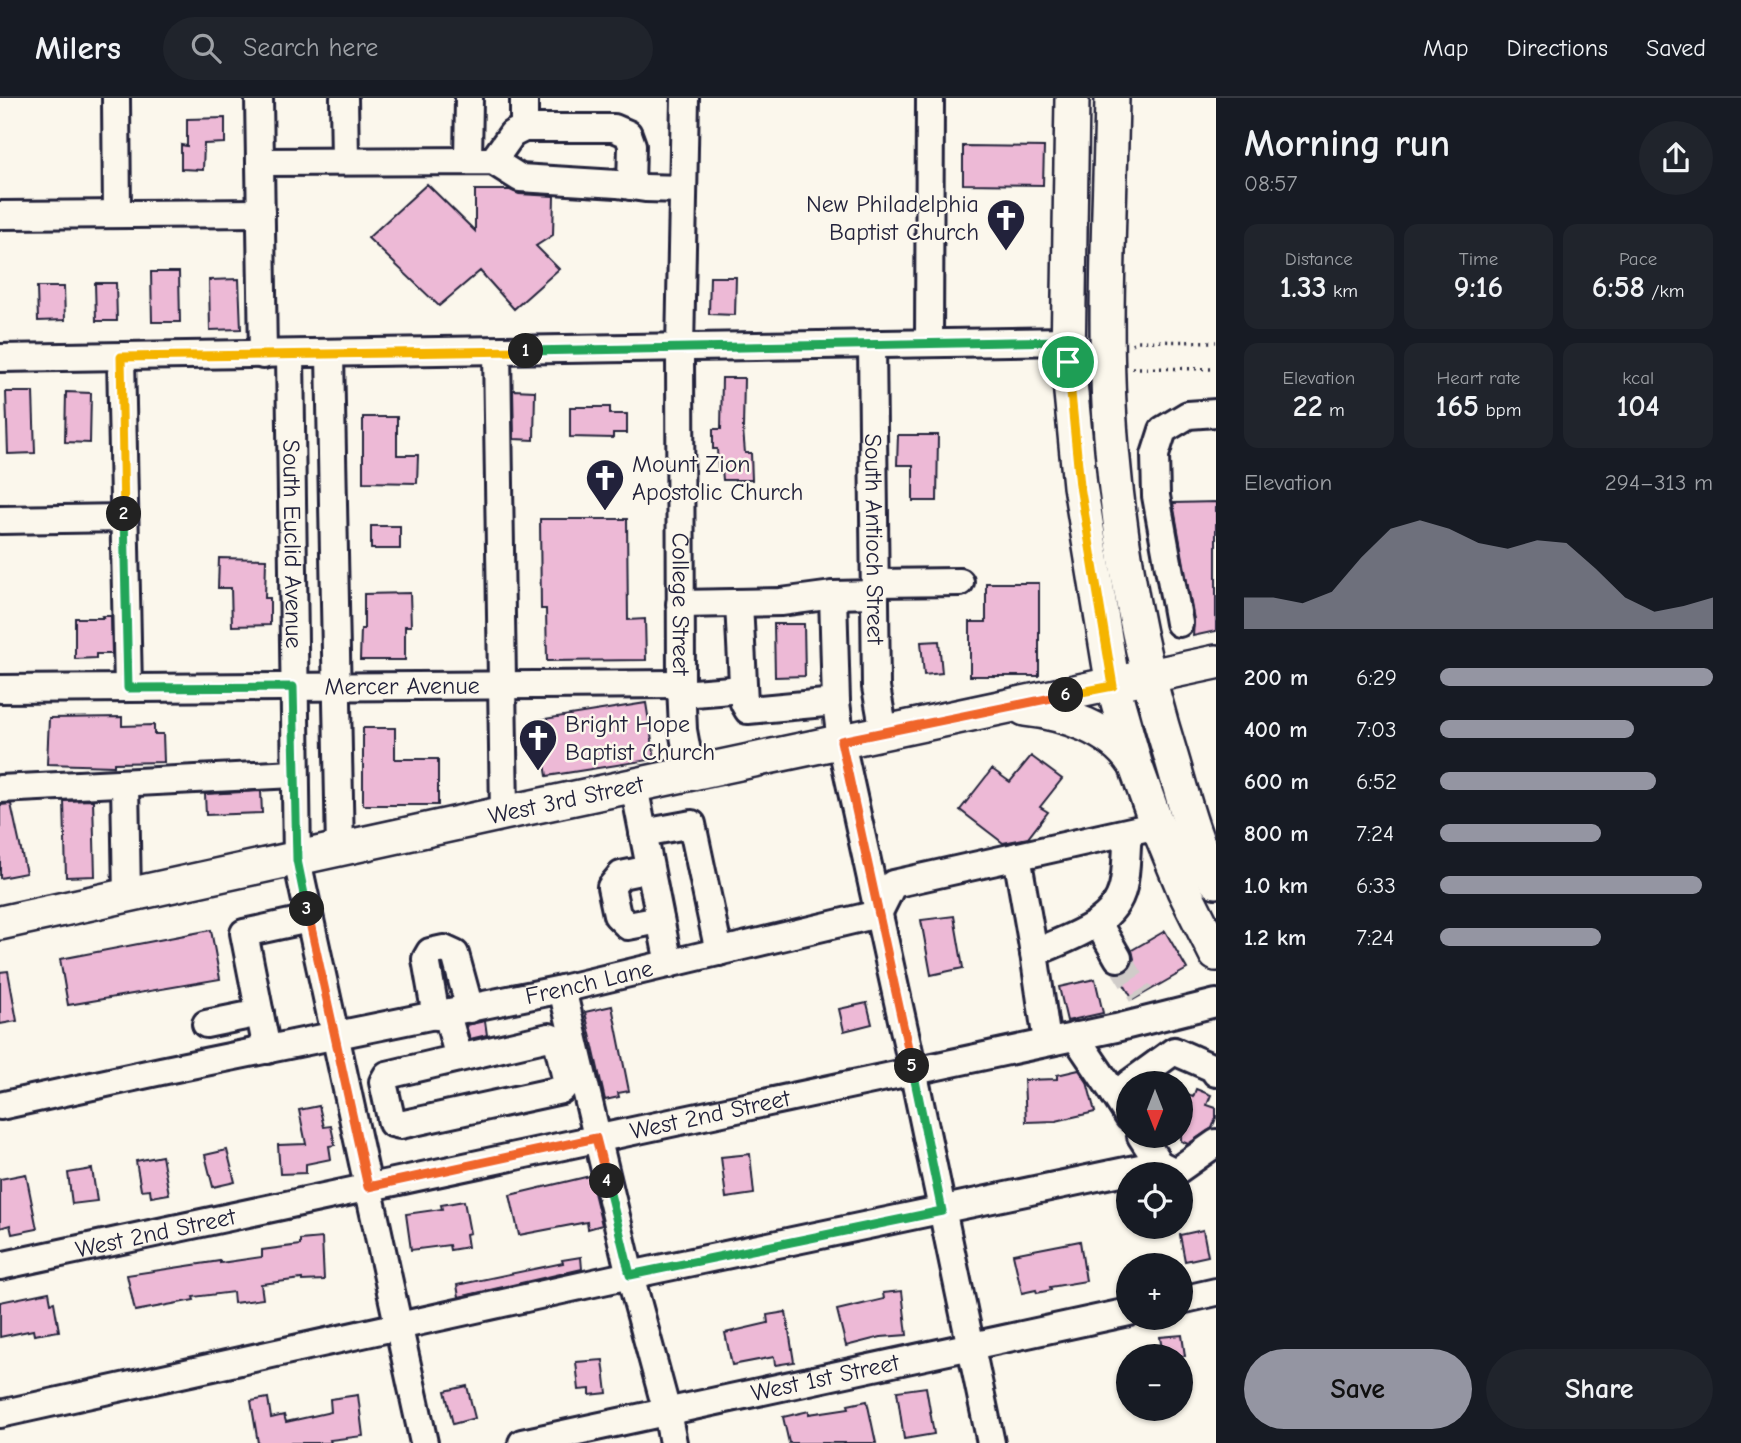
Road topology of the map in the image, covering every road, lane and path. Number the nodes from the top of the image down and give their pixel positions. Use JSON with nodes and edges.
{"nodes":[{"id":1,"x":116,"y":98,"type":"edge"},
{"id":2,"x":259,"y":98,"type":"edge"},
{"id":3,"x":344,"y":98,"type":"edge"},
{"id":4,"x":469,"y":98,"type":"edge"},
{"id":5,"x":524,"y":98,"type":"edge"},
{"id":6,"x":685,"y":98,"type":"edge"},
{"id":7,"x":930,"y":98,"type":"edge"},
{"id":8,"x":1072,"y":98,"type":"edge"},
{"id":9,"x":1112,"y":98,"type":"edge"},
{"id":10,"x":524,"y":128,"type":"junction"},
{"id":11,"x":345,"y":161,"type":"junction"},
{"id":12,"x":481,"y":161,"type":"junction"},
{"id":13,"x":260,"y":162,"type":"junction"},
{"id":14,"x":631,"y":186,"type":"junction"},
{"id":15,"x":683,"y":189,"type":"junction"},
{"id":16,"x":261,"y":213,"type":"junction"},
{"id":17,"x":117,"y":214,"type":"junction"},
{"id":18,"x":0,"y":215,"type":"edge"},
{"id":19,"x":1068,"y":341,"type":"junction"},
{"id":20,"x":1216,"y":342,"type":"edge"},
{"id":21,"x":929,"y":343,"type":"junction"},
{"id":22,"x":872,"y":345,"type":"junction"},
{"id":23,"x":680,"y":349,"type":"junction"},
{"id":24,"x":497,"y":351,"type":"junction"},
{"id":25,"x":263,"y":355,"type":"junction"},
{"id":26,"x":290,"y":355,"type":"junction"},
{"id":27,"x":330,"y":355,"type":"junction"},
{"id":28,"x":121,"y":357,"type":"junction"},
{"id":29,"x":0,"y":358,"type":"edge"},
{"id":30,"x":1109,"y":360,"type":"junction"},
{"id":31,"x":1216,"y":369,"type":"edge"},
{"id":32,"x":1216,"y":412,"type":"edge"},
{"id":33,"x":1156,"y":496,"type":"junction"},
{"id":34,"x":1118,"y":500,"type":"junction"},
{"id":35,"x":124,"y":518,"type":"junction"},
{"id":36,"x":0,"y":520,"type":"edge"},
{"id":37,"x":960,"y":582,"type":"dead end"},
{"id":38,"x":875,"y":589,"type":"junction"},
{"id":39,"x":833,"y":595,"type":"junction"},
{"id":40,"x":739,"y":603,"type":"junction"},
{"id":41,"x":680,"y":604,"type":"junction"},
{"id":42,"x":1179,"y":623,"type":"dead end"},
{"id":43,"x":1216,"y":662,"type":"edge"},
{"id":44,"x":1150,"y":677,"type":"junction"},
{"id":45,"x":876,"y":679,"type":"junction"},
{"id":46,"x":502,"y":686,"type":"junction"},
{"id":47,"x":1113,"y":686,"type":"junction"},
{"id":48,"x":293,"y":687,"type":"junction"},
{"id":49,"x":337,"y":687,"type":"junction"},
{"id":50,"x":128,"y":688,"type":"junction"},
{"id":51,"x":0,"y":689,"type":"edge"},
{"id":52,"x":681,"y":689,"type":"junction"},
{"id":53,"x":743,"y":689,"type":"junction"},
{"id":54,"x":836,"y":692,"type":"junction"},
{"id":55,"x":1005,"y":707,"type":"junction"},
{"id":56,"x":884,"y":732,"type":"junction"},
{"id":57,"x":841,"y":741,"type":"junction"},
{"id":58,"x":1136,"y":767,"type":"junction"},
{"id":59,"x":294,"y":774,"type":"junction"},
{"id":60,"x":691,"y":774,"type":"junction"},
{"id":61,"x":125,"y":784,"type":"junction"},
{"id":62,"x":634,"y":786,"type":"junction"},
{"id":63,"x":0,"y":789,"type":"edge"},
{"id":64,"x":504,"y":813,"type":"junction"},
{"id":65,"x":1143,"y":829,"type":"junction"},
{"id":66,"x":643,"y":833,"type":"junction"},
{"id":67,"x":340,"y":850,"type":"junction"},
{"id":68,"x":1017,"y":856,"type":"junction"},
{"id":69,"x":297,"y":860,"type":"junction"},
{"id":70,"x":650,"y":869,"type":"junction"},
{"id":71,"x":1216,"y":881,"type":"edge"},
{"id":72,"x":127,"y":896,"type":"junction"},
{"id":73,"x":878,"y":914,"type":"junction"},
{"id":74,"x":309,"y":919,"type":"junction"},
{"id":75,"x":660,"y":920,"type":"junction"},
{"id":76,"x":0,"y":923,"type":"edge"},
{"id":77,"x":1098,"y":923,"type":"junction"},
{"id":78,"x":719,"y":952,"type":"junction"},
{"id":79,"x":1034,"y":953,"type":"junction"},
{"id":80,"x":1216,"y":954,"type":"edge"},
{"id":81,"x":1118,"y":958,"type":"tunnel mouth"},
{"id":82,"x":669,"y":964,"type":"junction"},
{"id":83,"x":562,"y":989,"type":"junction"},
{"id":84,"x":1216,"y":1003,"type":"edge"},
{"id":85,"x":1153,"y":1009,"type":"junction"},
{"id":86,"x":260,"y":1013,"type":"junction"},
{"id":87,"x":451,"y":1013,"type":"junction"},
{"id":88,"x":206,"y":1024,"type":"dead end"},
{"id":89,"x":1075,"y":1036,"type":"junction"},
{"id":90,"x":334,"y":1037,"type":"junction"},
{"id":91,"x":1047,"y":1042,"type":"junction"},
{"id":92,"x":267,"y":1050,"type":"junction"},
{"id":93,"x":1174,"y":1051,"type":"junction"},
{"id":94,"x":459,"y":1058,"type":"junction"},
{"id":95,"x":913,"y":1070,"type":"junction"},
{"id":96,"x":1152,"y":1071,"type":"edge"},
{"id":97,"x":1216,"y":1073,"type":"edge"},
{"id":98,"x":1116,"y":1083,"type":"edge"},
{"id":99,"x":0,"y":1106,"type":"edge"},
{"id":100,"x":596,"y":1138,"type":"junction"},
{"id":101,"x":1216,"y":1143,"type":"edge"},
{"id":102,"x":1188,"y":1162,"type":"edge"},
{"id":103,"x":1116,"y":1173,"type":"edge"},
{"id":104,"x":368,"y":1187,"type":"junction"},
{"id":105,"x":942,"y":1211,"type":"junction"},
{"id":106,"x":0,"y":1266,"type":"edge"},
{"id":107,"x":630,"y":1275,"type":"junction"},
{"id":108,"x":1216,"y":1293,"type":"edge"},
{"id":109,"x":1193,"y":1298,"type":"edge"},
{"id":110,"x":1116,"y":1315,"type":"edge"},
{"id":111,"x":398,"y":1326,"type":"junction"},
{"id":112,"x":970,"y":1347,"type":"junction"},
{"id":113,"x":667,"y":1412,"type":"junction"},
{"id":114,"x":0,"y":1414,"type":"edge"},
{"id":115,"x":424,"y":1443,"type":"edge"},
{"id":116,"x":522,"y":1443,"type":"edge"},
{"id":117,"x":673,"y":1443,"type":"edge"},
{"id":118,"x":990,"y":1443,"type":"edge"}],
"edges":[{"from":1,"to":17,"type":"street"},
{"from":2,"to":13,"type":"street"},
{"from":3,"to":11,"type":"street"},
{"from":4,"to":12,"type":"street"},
{"from":5,"to":10,"type":"street"},
{"from":6,"to":15,"type":"street","name":"College Street"},
{"from":7,"to":21,"type":"street"},
{"from":8,"to":19,"type":"main road"},
{"from":9,"to":30,"type":"main road"},
{"from":10,"to":12,"type":"street"},
{"from":10,"to":14,"type":"street"},
{"from":11,"to":12,"type":"street"},
{"from":11,"to":13,"type":"street"},
{"from":12,"to":14,"type":"street"},
{"from":13,"to":16,"type":"street"},
{"from":14,"to":15,"type":"street"},
{"from":15,"to":23,"type":"street","name":"College Street"},
{"from":16,"to":17,"type":"street"},
{"from":16,"to":25,"type":"street"},
{"from":17,"to":18,"type":"street"},
{"from":19,"to":21,"type":"street"},
{"from":19,"to":47,"type":"main road"},
{"from":20,"to":30,"type":"path"},
{"from":21,"to":22,"type":"street"},
{"from":22,"to":23,"type":"street"},
{"from":22,"to":38,"type":"street","name":"South Antioch Street"},
{"from":23,"to":24,"type":"street"},
{"from":23,"to":41,"type":"street","name":"College Street"},
{"from":24,"to":27,"type":"street"},
{"from":24,"to":46,"type":"street"},
{"from":25,"to":26,"type":"street"},
{"from":25,"to":28,"type":"street"},
{"from":26,"to":27,"type":"street"},
{"from":26,"to":48,"type":"street","name":"South Euclid Avenue"},
{"from":27,"to":49,"type":"street","name":"South Euclid Avenue"},
{"from":28,"to":29,"type":"street"},
{"from":28,"to":35,"type":"street"},
{"from":30,"to":31,"type":"path"},
{"from":30,"to":34,"type":"main road"},
{"from":32,"to":33,"type":"street"},
{"from":33,"to":34,"type":"street"},
{"from":33,"to":42,"type":"street"},
{"from":34,"to":44,"type":"main road"},
{"from":35,"to":36,"type":"street"},
{"from":35,"to":50,"type":"street"},
{"from":37,"to":38,"type":"street"},
{"from":38,"to":39,"type":"street"},
{"from":38,"to":45,"type":"street","name":"South Antioch Street"},
{"from":39,"to":40,"type":"street"},
{"from":39,"to":54,"type":"street"},
{"from":40,"to":41,"type":"street"},
{"from":40,"to":53,"type":"street"},
{"from":41,"to":52,"type":"street","name":"College Street"},
{"from":43,"to":44,"type":"main road","name":"West 3rd Street"},
{"from":44,"to":47,"type":"main road","name":"West 3rd Street"},
{"from":44,"to":71,"type":"main road"},
{"from":45,"to":54,"type":"street"},
{"from":45,"to":56,"type":"street","name":"South Antioch Street"},
{"from":46,"to":49,"type":"street","name":"Mercer Avenue"},
{"from":46,"to":52,"type":"street","name":"Mercer Avenue"},
{"from":46,"to":64,"type":"street"},
{"from":47,"to":55,"type":"main road","name":"West 3rd Street"},
{"from":47,"to":58,"type":"main road"},
{"from":48,"to":49,"type":"street","name":"Mercer Avenue"},
{"from":48,"to":50,"type":"street","name":"Mercer Avenue"},
{"from":48,"to":59,"type":"street","name":"South Euclid Avenue"},
{"from":49,"to":67,"type":"street","name":"South Euclid Avenue"},
{"from":50,"to":51,"type":"street","name":"Mercer Avenue"},
{"from":52,"to":53,"type":"street","name":"Mercer Avenue"},
{"from":52,"to":60,"type":"street","name":"College Street"},
{"from":53,"to":54,"type":"street"},
{"from":54,"to":57,"type":"street"},
{"from":55,"to":56,"type":"main road","name":"West 3rd Street"},
{"from":55,"to":58,"type":"main road"},
{"from":56,"to":57,"type":"main road","name":"West 3rd Street"},
{"from":57,"to":60,"type":"main road","name":"West 3rd Street"},
{"from":57,"to":73,"type":"street"},
{"from":58,"to":65,"type":"main road"},
{"from":59,"to":61,"type":"street"},
{"from":59,"to":69,"type":"street","name":"South Euclid Avenue"},
{"from":60,"to":62,"type":"main road","name":"West 3rd Street"},
{"from":61,"to":63,"type":"street"},
{"from":61,"to":72,"type":"street"},
{"from":62,"to":64,"type":"main road","name":"West 3rd Street"},
{"from":62,"to":66,"type":"street"},
{"from":64,"to":67,"type":"main road","name":"West 3rd Street"},
{"from":65,"to":68,"type":"street"},
{"from":65,"to":77,"type":"street"},
{"from":65,"to":80,"type":"main road"},
{"from":66,"to":70,"type":"street"},
{"from":66,"to":78,"type":"street"},
{"from":67,"to":69,"type":"main road","name":"West 3rd Street"},
{"from":68,"to":73,"type":"street"},
{"from":68,"to":79,"type":"street"},
{"from":69,"to":72,"type":"main road","name":"West 3rd Street"},
{"from":69,"to":74,"type":"street","name":"South Euclid Avenue"},
{"from":70,"to":75,"type":"street"},
{"from":70,"to":75,"type":"street"},
{"from":72,"to":76,"type":"main road","name":"West 3rd Street"},
{"from":73,"to":78,"type":"street","name":"French Lane"},
{"from":73,"to":95,"type":"street"},
{"from":74,"to":86,"type":"street"},
{"from":74,"to":90,"type":"street","name":"South Euclid Avenue"},
{"from":75,"to":82,"type":"street"},
{"from":77,"to":79,"type":"street"},
{"from":77,"to":81,"type":"street"},
{"from":78,"to":82,"type":"street","name":"French Lane"},
{"from":79,"to":91,"type":"street"},
{"from":82,"to":83,"type":"street","name":"French Lane"},
{"from":83,"to":87,"type":"street","name":"French Lane"},
{"from":83,"to":100,"type":"street"},
{"from":84,"to":85,"type":"street","name":"West 2nd Street"},
{"from":85,"to":89,"type":"street","name":"West 2nd Street"},
{"from":85,"to":93,"type":"street"},
{"from":86,"to":88,"type":"street"},
{"from":86,"to":92,"type":"street"},
{"from":87,"to":90,"type":"street","name":"French Lane"},
{"from":87,"to":94,"type":"street"},
{"from":89,"to":91,"type":"street","name":"West 2nd Street"},
{"from":89,"to":98,"type":"street"},
{"from":90,"to":92,"type":"street","name":"French Lane"},
{"from":90,"to":104,"type":"street","name":"South Euclid Avenue"},
{"from":91,"to":95,"type":"street","name":"West 2nd Street"},
{"from":92,"to":99,"type":"street","name":"French Lane"},
{"from":93,"to":96,"type":"street"},
{"from":93,"to":97,"type":"street"},
{"from":94,"to":94,"type":"street"},
{"from":95,"to":100,"type":"street","name":"West 2nd Street"},
{"from":95,"to":105,"type":"street"},
{"from":100,"to":104,"type":"street","name":"West 2nd Street"},
{"from":100,"to":107,"type":"street"},
{"from":101,"to":102,"type":"street"},
{"from":103,"to":105,"type":"street"},
{"from":104,"to":106,"type":"street","name":"West 2nd Street"},
{"from":104,"to":111,"type":"street","name":"South Euclid Avenue"},
{"from":105,"to":107,"type":"street"},
{"from":105,"to":112,"type":"street"},
{"from":107,"to":111,"type":"street"},
{"from":107,"to":113,"type":"street"},
{"from":108,"to":109,"type":"street"},
{"from":110,"to":112,"type":"street","name":"West 1st Street"},
{"from":111,"to":114,"type":"street"},
{"from":111,"to":115,"type":"street","name":"South Euclid Avenue"},
{"from":112,"to":113,"type":"street","name":"West 1st Street"},
{"from":112,"to":118,"type":"street"},
{"from":113,"to":116,"type":"street","name":"West 1st Street"},
{"from":113,"to":117,"type":"street"}]}
